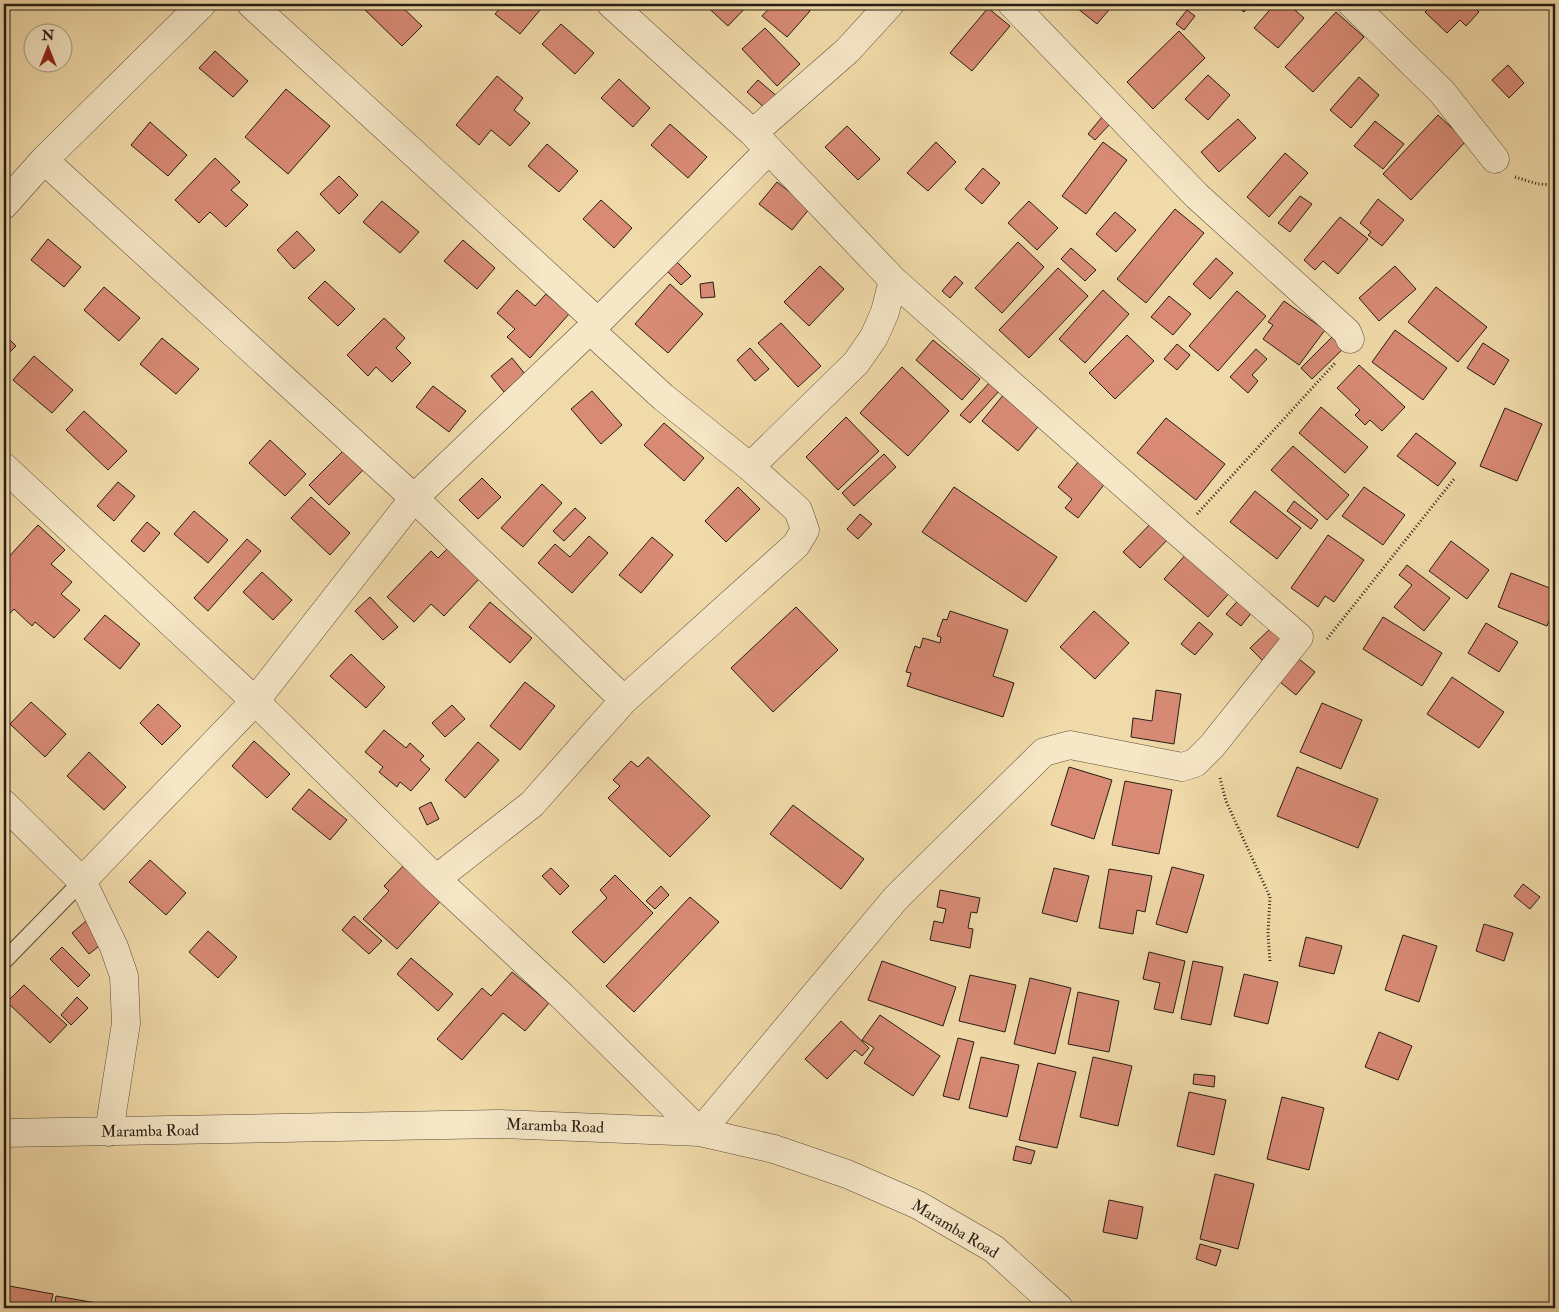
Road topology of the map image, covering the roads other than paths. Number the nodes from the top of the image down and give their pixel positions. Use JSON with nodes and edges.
{"nodes":[{"id":1,"x":202,"y":4,"type":"edge"},
{"id":2,"x":251,"y":4,"type":"edge"},
{"id":3,"x":611,"y":4,"type":"edge"},
{"id":4,"x":890,"y":4,"type":"edge"},
{"id":5,"x":1012,"y":4,"type":"edge"},
{"id":6,"x":1352,"y":4,"type":"edge"},
{"id":7,"x":761,"y":142,"type":"junction"},
{"id":8,"x":1495,"y":159,"type":"road end"},
{"id":9,"x":44,"y":160,"type":"junction"},
{"id":10,"x":4,"y":205,"type":"edge"},
{"id":11,"x":893,"y":280,"type":"junction"},
{"id":12,"x":594,"y":326,"type":"junction"},
{"id":13,"x":1350,"y":339,"type":"road end"},
{"id":14,"x":4,"y":467,"type":"edge"},
{"id":15,"x":750,"y":467,"type":"junction"},
{"id":16,"x":414,"y":498,"type":"junction"},
{"id":17,"x":624,"y":700,"type":"junction"},
{"id":18,"x":255,"y":702,"type":"junction"},
{"id":19,"x":4,"y":804,"type":"edge"},
{"id":20,"x":436,"y":879,"type":"junction"},
{"id":21,"x":82,"y":881,"type":"junction"},
{"id":22,"x":4,"y":961,"type":"edge"},
{"id":23,"x":109,"y":1132,"type":"junction"},
{"id":24,"x":700,"y":1132,"type":"junction"},
{"id":25,"x":4,"y":1133,"type":"edge"},
{"id":26,"x":1059,"y":1308,"type":"edge"}],
"edges":[{"from":1,"to":9,"type":"street"},
{"from":2,"to":12,"type":"street"},
{"from":3,"to":7,"type":"street"},
{"from":4,"to":7,"type":"street"},
{"from":5,"to":13,"type":"street"},
{"from":6,"to":8,"type":"street"},
{"from":7,"to":11,"type":"street"},
{"from":7,"to":12,"type":"street"},
{"from":9,"to":10,"type":"street"},
{"from":9,"to":16,"type":"street"},
{"from":11,"to":15,"type":"street"},
{"from":11,"to":24,"type":"street"},
{"from":12,"to":15,"type":"street"},
{"from":12,"to":16,"type":"street"},
{"from":14,"to":18,"type":"street"},
{"from":15,"to":17,"type":"street"},
{"from":16,"to":17,"type":"street"},
{"from":16,"to":18,"type":"street"},
{"from":17,"to":20,"type":"street"},
{"from":18,"to":20,"type":"street"},
{"from":18,"to":21,"type":"street"},
{"from":19,"to":21,"type":"street"},
{"from":20,"to":24,"type":"street"},
{"from":21,"to":22,"type":"lane"},
{"from":21,"to":23,"type":"street"},
{"from":23,"to":24,"type":"street","name":"Maramba Road"},
{"from":23,"to":25,"type":"street","name":"Maramba Road"},
{"from":24,"to":26,"type":"street","name":"Maramba Road"}]}
